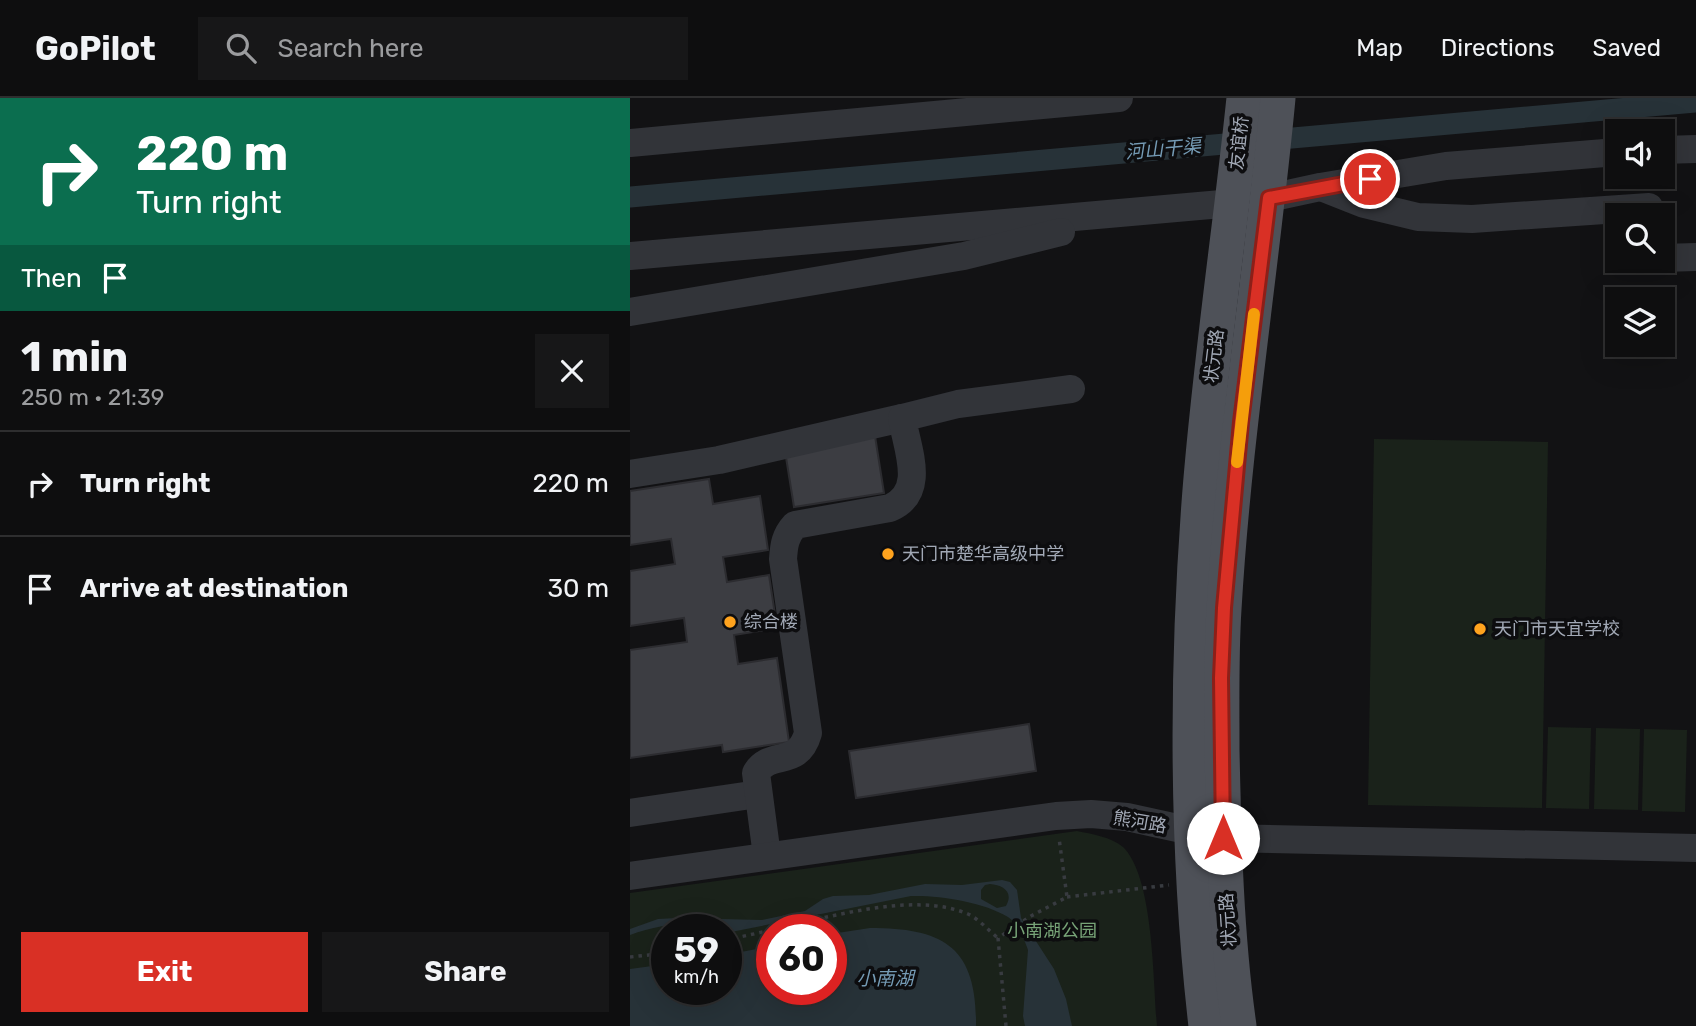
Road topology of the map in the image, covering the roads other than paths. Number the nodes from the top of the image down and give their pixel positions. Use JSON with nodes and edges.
{"nodes":[{"id":1,"x":1119,"y":98,"type":"edge"},
{"id":2,"x":1244,"y":98,"type":"edge"},
{"id":3,"x":1278,"y":98,"type":"edge"},
{"id":4,"x":630,"y":143,"type":"edge"},
{"id":5,"x":1696,"y":149,"type":"edge"},
{"id":6,"x":1675,"y":150,"type":"edge"},
{"id":7,"x":1605,"y":153,"type":"edge"},
{"id":8,"x":1320,"y":187,"type":"junction"},
{"id":9,"x":1270,"y":192,"type":"junction"},
{"id":10,"x":1234,"y":196,"type":"junction"},
{"id":11,"x":1605,"y":210,"type":"edge"},
{"id":12,"x":1141,"y":211,"type":"junction"},
{"id":13,"x":630,"y":256,"type":"edge"},
{"id":14,"x":1696,"y":257,"type":"edge"},
{"id":15,"x":1675,"y":258,"type":"edge"},
{"id":16,"x":630,"y":312,"type":"edge"},
{"id":17,"x":1071,"y":389,"type":"dead end"},
{"id":18,"x":902,"y":418,"type":"junction"},
{"id":19,"x":630,"y":474,"type":"edge"},
{"id":20,"x":758,"y":794,"type":"junction"},
{"id":21,"x":630,"y":813,"type":"edge"},
{"id":22,"x":1207,"y":835,"type":"junction"},
{"id":23,"x":1696,"y":848,"type":"edge"},
{"id":24,"x":767,"y":856,"type":"junction"},
{"id":25,"x":630,"y":876,"type":"edge"},
{"id":26,"x":1206,"y":1026,"type":"edge"},
{"id":27,"x":1239,"y":1026,"type":"edge"}],
"edges":[{"from":1,"to":4,"type":"street"},
{"from":2,"to":10,"type":"main road","name":"友谊桥"},
{"from":3,"to":9,"type":"main road","name":"友谊桥"},
{"from":5,"to":6,"type":"street"},
{"from":7,"to":8,"type":"street"},
{"from":8,"to":9,"type":"street"},
{"from":8,"to":11,"type":"street"},
{"from":9,"to":22,"type":"main road","name":"状元路"},
{"from":10,"to":12,"type":"street"},
{"from":10,"to":22,"type":"main road","name":"状元路"},
{"from":12,"to":13,"type":"street"},
{"from":12,"to":16,"type":"street"},
{"from":14,"to":15,"type":"street"},
{"from":17,"to":18,"type":"street"},
{"from":18,"to":19,"type":"street"},
{"from":18,"to":20,"type":"street"},
{"from":20,"to":21,"type":"street"},
{"from":20,"to":24,"type":"street"},
{"from":22,"to":23,"type":"street","name":"熊河路"},
{"from":22,"to":24,"type":"street","name":"熊河路"},
{"from":22,"to":26,"type":"main road","name":"状元路"},
{"from":22,"to":27,"type":"main road","name":"状元路"},
{"from":24,"to":25,"type":"street","name":"熊河路"}]}
